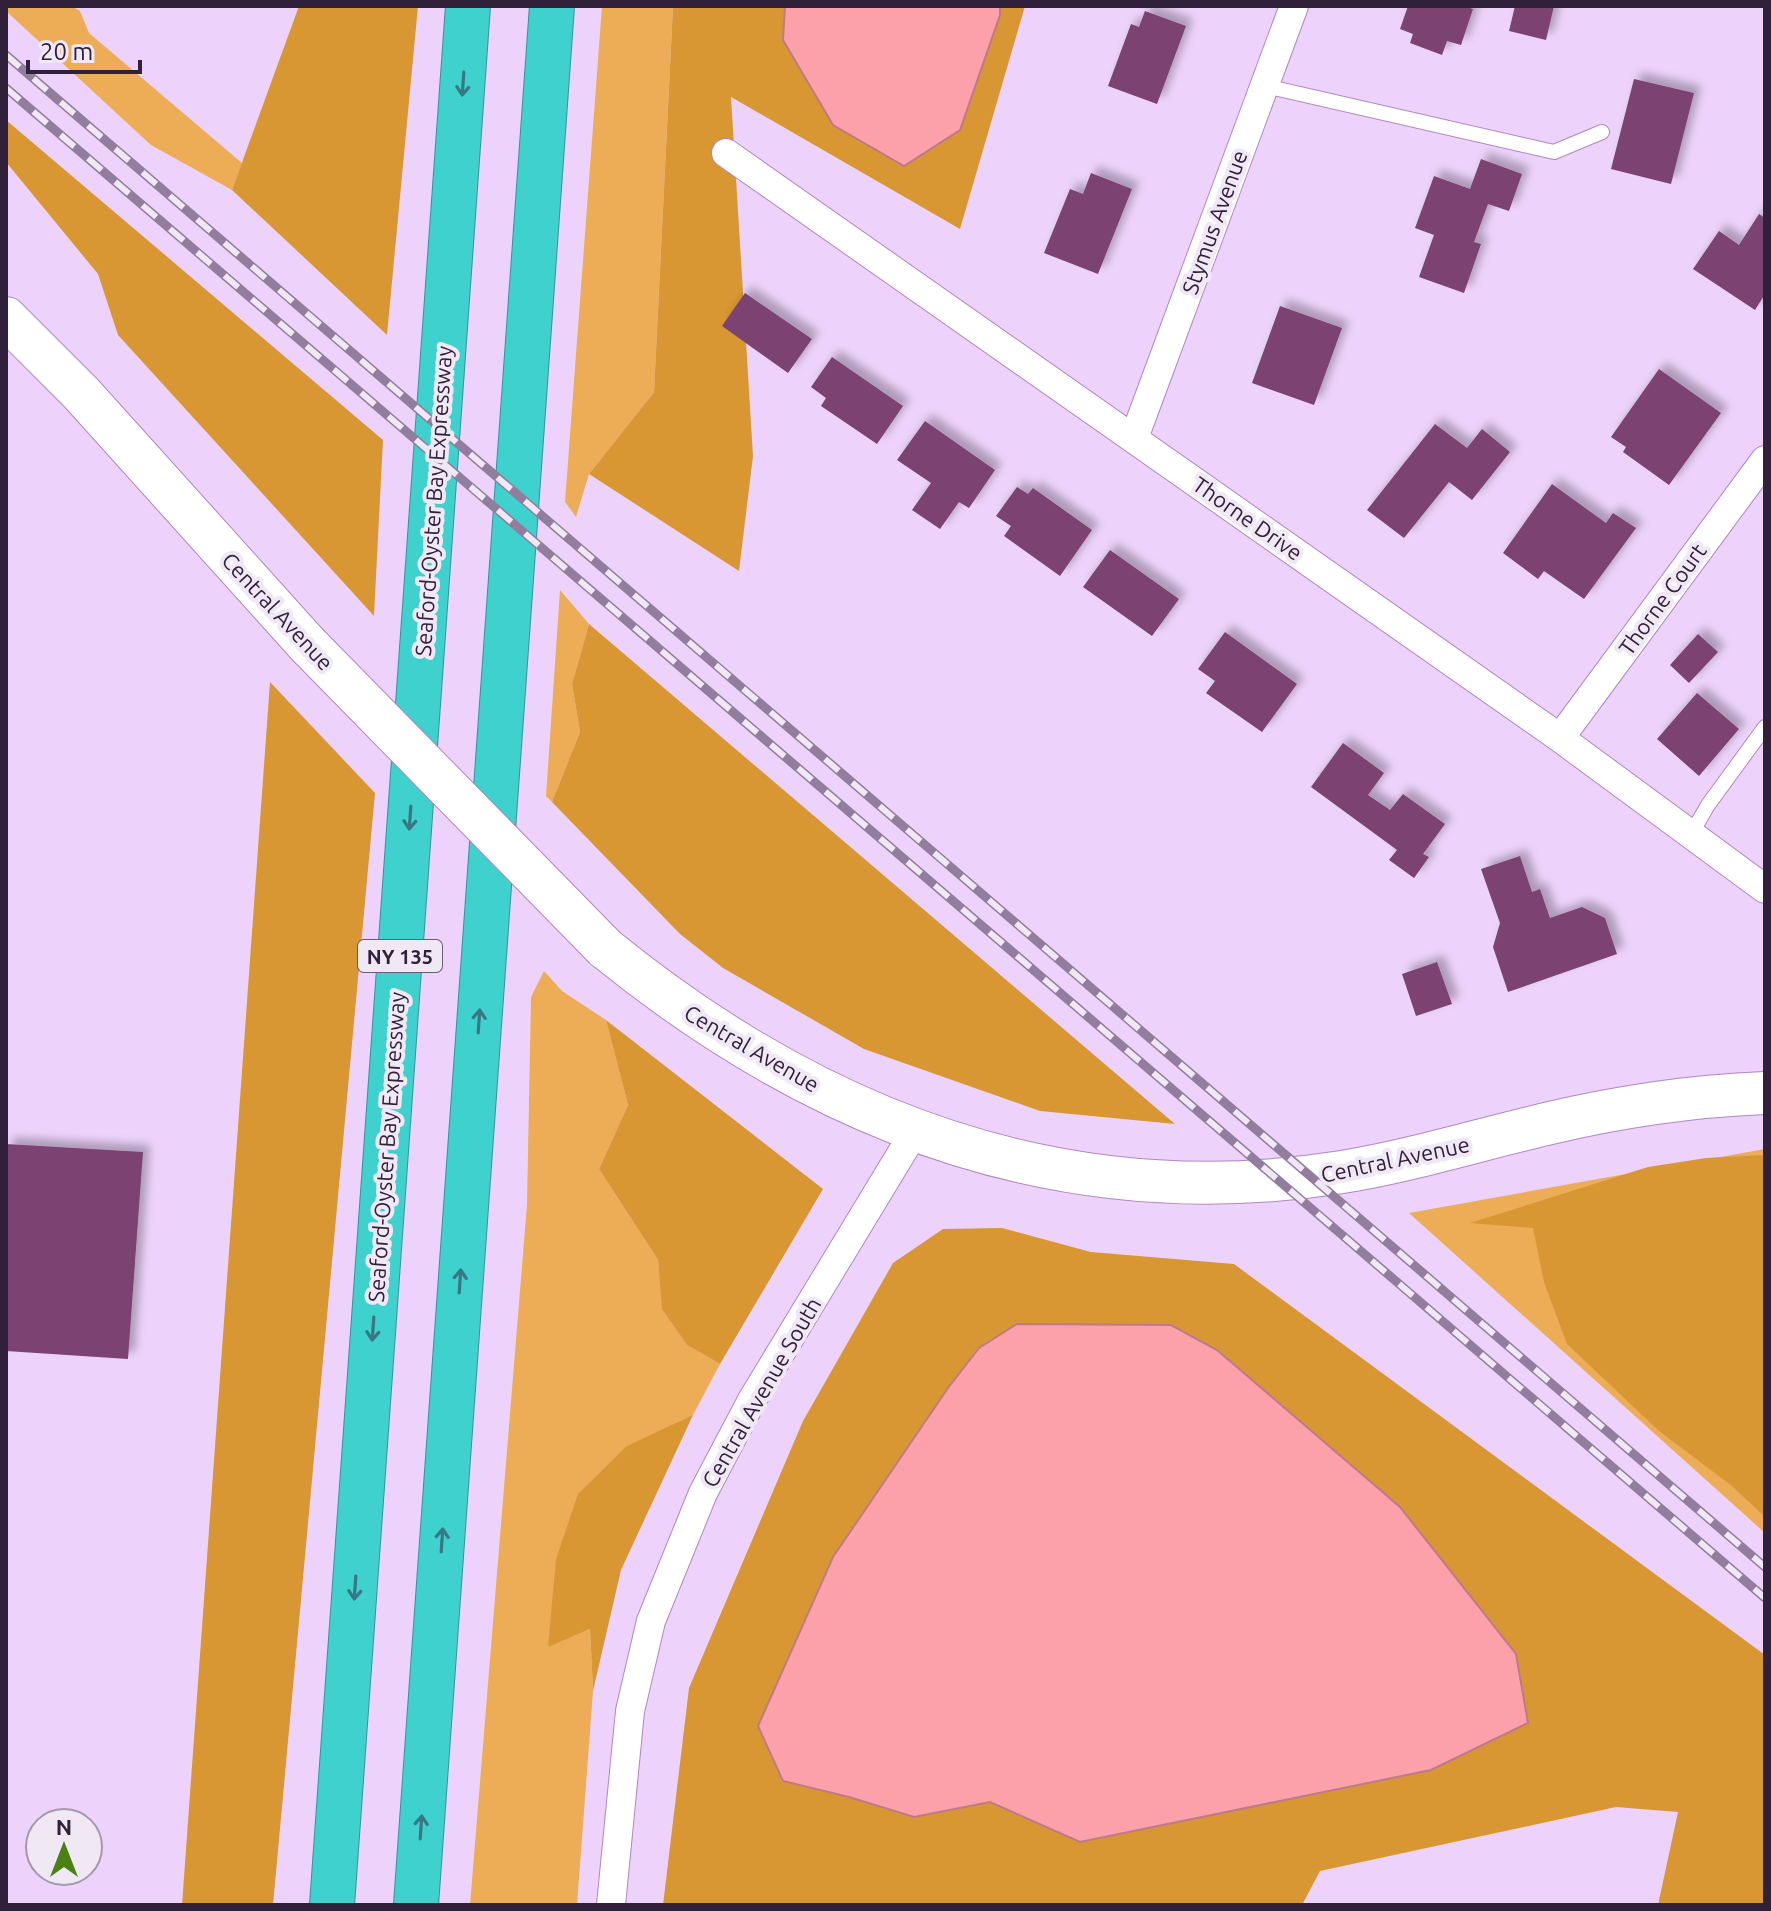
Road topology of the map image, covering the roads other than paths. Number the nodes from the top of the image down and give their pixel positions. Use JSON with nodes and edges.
{"nodes":[{"id":1,"x":468,"y":6,"type":"edge"},
{"id":2,"x":552,"y":6,"type":"edge"},
{"id":3,"x":1294,"y":6,"type":"edge"},
{"id":4,"x":1265,"y":86,"type":"junction"},
{"id":5,"x":1602,"y":132,"type":"dead end"},
{"id":6,"x":726,"y":153,"type":"dead end"},
{"id":7,"x":6,"y":318,"type":"edge"},
{"id":8,"x":1134,"y":438,"type":"junction"},
{"id":9,"x":1765,"y":460,"type":"edge"},
{"id":10,"x":1765,"y":727,"type":"edge"},
{"id":11,"x":1560,"y":738,"type":"junction"},
{"id":12,"x":1690,"y":836,"type":"junction"},
{"id":13,"x":1765,"y":889,"type":"edge"},
{"id":14,"x":1765,"y":1093,"type":"edge"},
{"id":15,"x":915,"y":1131,"type":"junction"},
{"id":16,"x":332,"y":1905,"type":"edge"},
{"id":17,"x":416,"y":1905,"type":"edge"},
{"id":18,"x":611,"y":1905,"type":"edge"}],
"edges":[{"from":1,"to":16,"type":"highway","name":"Seaford-Oyster Bay Expressway","number":"NY 135","one_way":true},
{"from":17,"to":2,"type":"highway","one_way":true},
{"from":3,"to":4,"type":"street","name":"Stymus Avenue"},
{"from":4,"to":5,"type":"lane"},
{"from":4,"to":8,"type":"street","name":"Stymus Avenue"},
{"from":6,"to":8,"type":"street","name":"Thorne Drive"},
{"from":7,"to":15,"type":"main road","name":"Central Avenue","bridge":true},
{"from":8,"to":11,"type":"street","name":"Thorne Drive"},
{"from":9,"to":11,"type":"street","name":"Thorne Court"},
{"from":10,"to":12,"type":"lane"},
{"from":11,"to":12,"type":"street","name":"Thorne Drive"},
{"from":12,"to":13,"type":"street","name":"Thorne Drive"},
{"from":14,"to":15,"type":"main road","name":"Central Avenue"},
{"from":15,"to":18,"type":"street","name":"Central Avenue South"}]}
